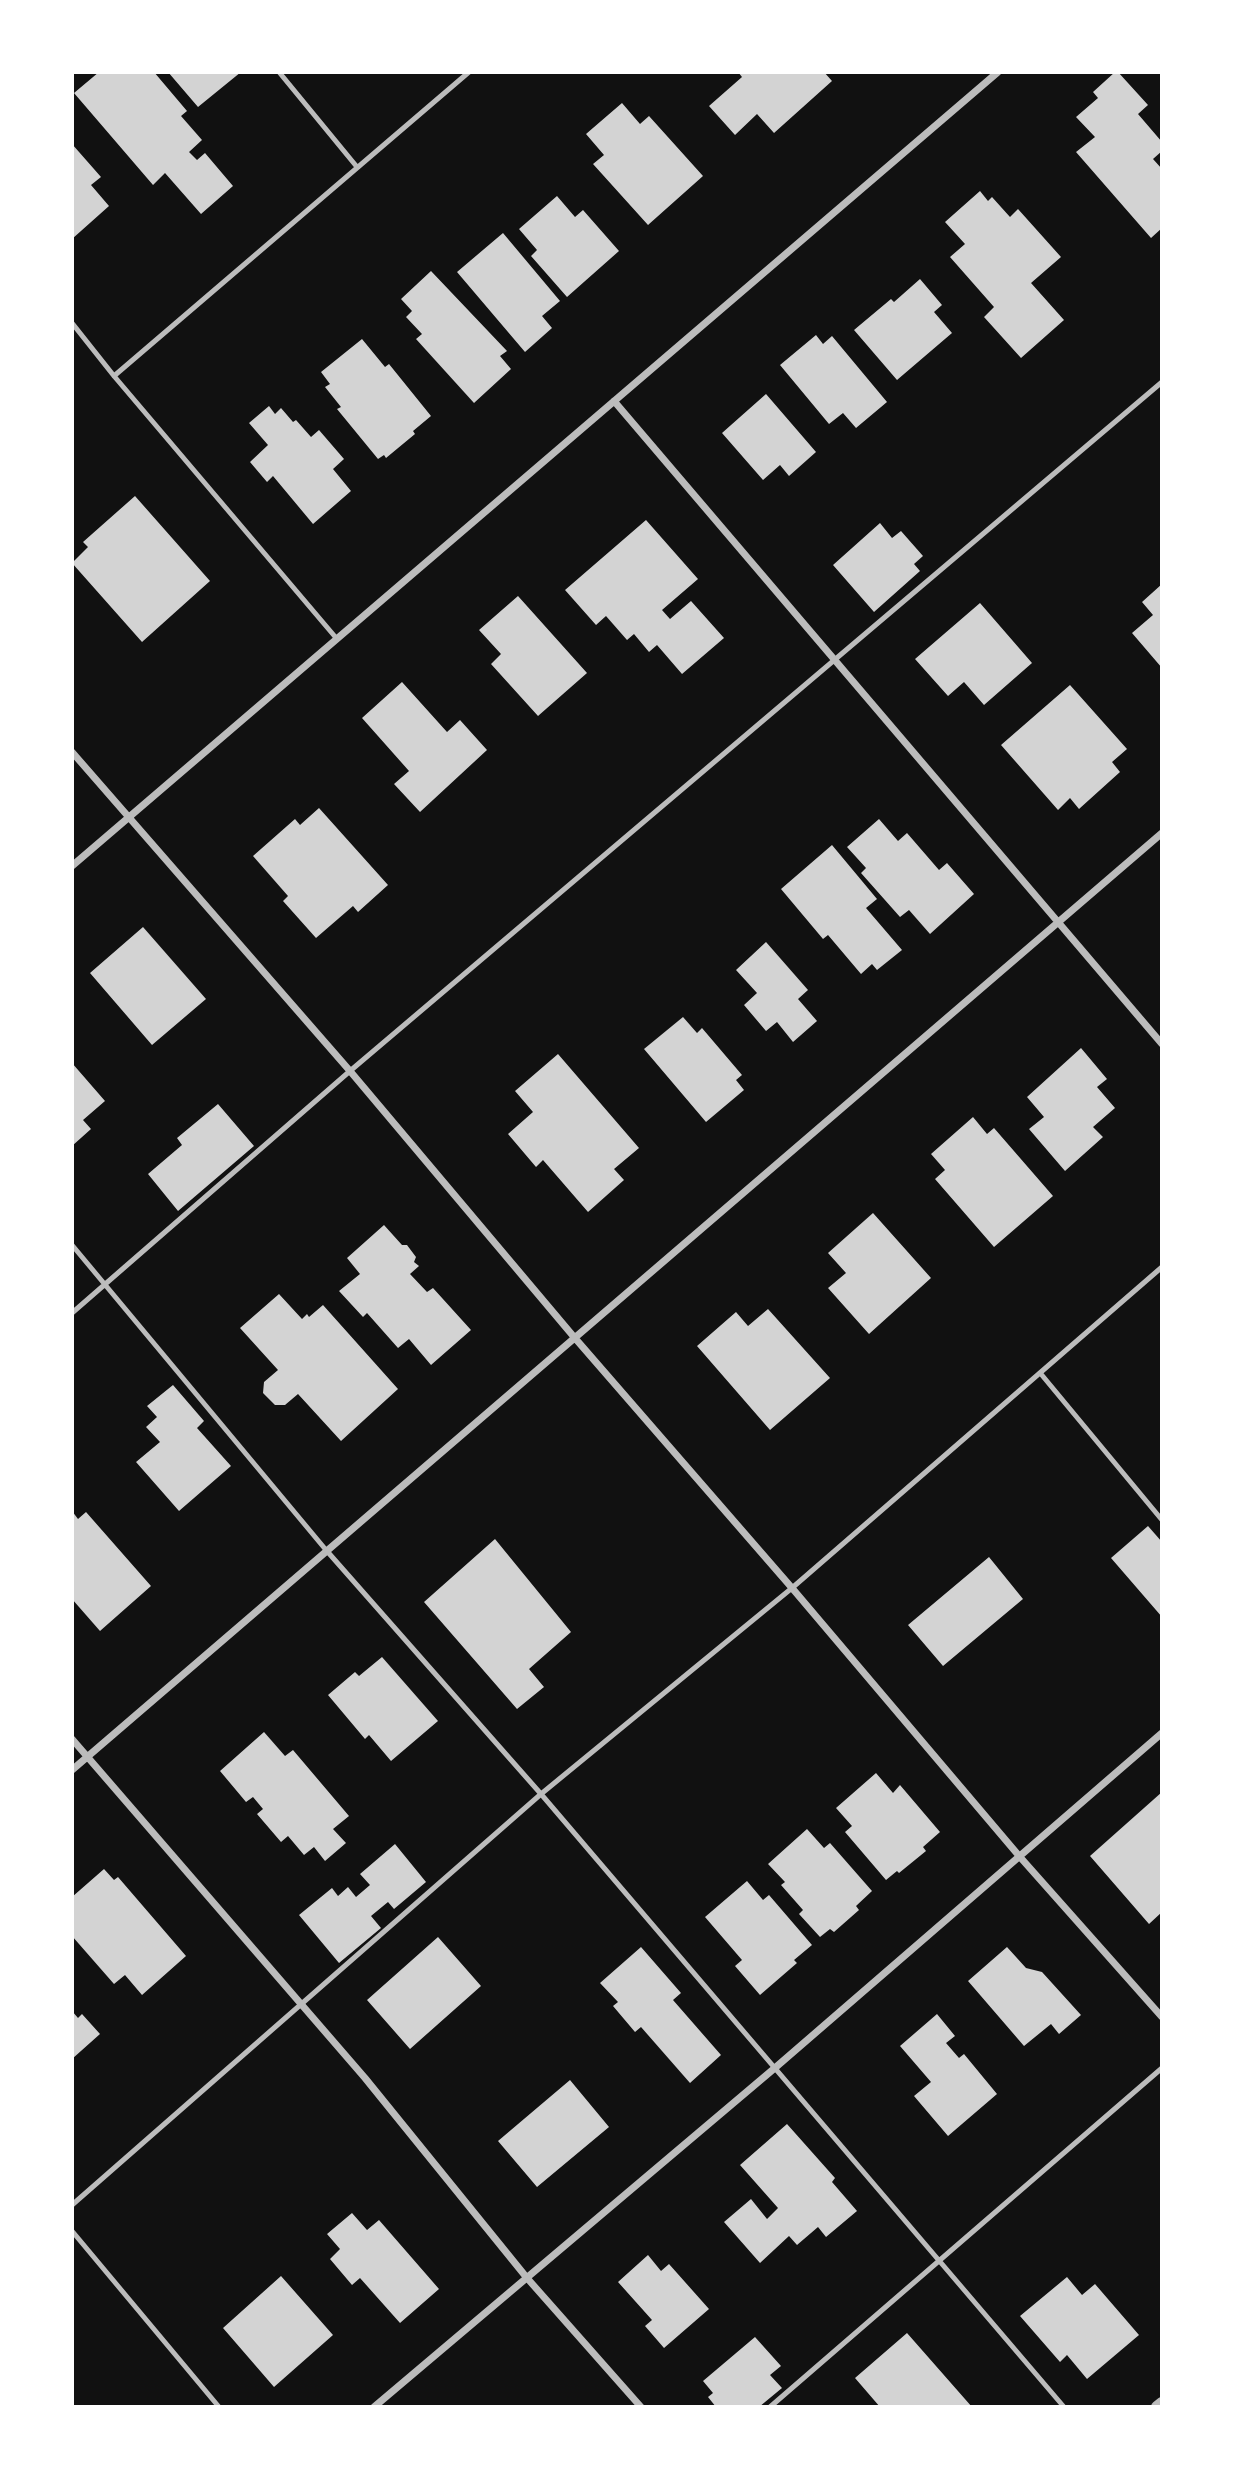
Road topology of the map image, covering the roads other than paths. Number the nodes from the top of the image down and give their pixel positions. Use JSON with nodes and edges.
{"nodes":[{"id":1,"x":279,"y":72,"type":"edge"},
{"id":2,"x":469,"y":72,"type":"edge"},
{"id":3,"x":998,"y":72,"type":"edge"},
{"id":4,"x":357,"y":167,"type":"junction"},
{"id":5,"x":72,"y":323,"type":"edge"},
{"id":6,"x":114,"y":376,"type":"junction"},
{"id":7,"x":1162,"y":382,"type":"edge"},
{"id":8,"x":614,"y":401,"type":"junction"},
{"id":9,"x":337,"y":639,"type":"junction"},
{"id":10,"x":833,"y":659,"type":"junction"},
{"id":11,"x":72,"y":752,"type":"edge"},
{"id":12,"x":128,"y":818,"type":"junction"},
{"id":13,"x":1162,"y":833,"type":"edge"},
{"id":14,"x":72,"y":866,"type":"edge"},
{"id":15,"x":1059,"y":922,"type":"junction"},
{"id":16,"x":1162,"y":1044,"type":"edge"},
{"id":17,"x":350,"y":1070,"type":"junction"},
{"id":18,"x":72,"y":1245,"type":"edge"},
{"id":19,"x":1162,"y":1267,"type":"edge"},
{"id":20,"x":105,"y":1284,"type":"junction"},
{"id":21,"x":72,"y":1313,"type":"edge"},
{"id":22,"x":574,"y":1337,"type":"junction"},
{"id":23,"x":1041,"y":1374,"type":"junction"},
{"id":24,"x":1162,"y":1520,"type":"edge"},
{"id":25,"x":326,"y":1550,"type":"junction"},
{"id":26,"x":792,"y":1588,"type":"junction"},
{"id":27,"x":1162,"y":1733,"type":"edge"},
{"id":28,"x":72,"y":1739,"type":"edge"},
{"id":29,"x":87,"y":1757,"type":"junction"},
{"id":30,"x":72,"y":1770,"type":"edge"},
{"id":31,"x":541,"y":1794,"type":"junction"},
{"id":32,"x":1020,"y":1857,"type":"junction"},
{"id":33,"x":302,"y":2005,"type":"junction"},
{"id":34,"x":1162,"y":2017,"type":"edge"},
{"id":35,"x":776,"y":2067,"type":"junction"},
{"id":36,"x":1162,"y":2068,"type":"edge"},
{"id":37,"x":72,"y":2205,"type":"edge"},
{"id":38,"x":72,"y":2231,"type":"edge"},
{"id":39,"x":939,"y":2261,"type":"junction"},
{"id":40,"x":527,"y":2278,"type":"junction"},
{"id":41,"x":1162,"y":2403,"type":"edge"},
{"id":42,"x":219,"y":2407,"type":"edge"},
{"id":43,"x":374,"y":2407,"type":"edge"},
{"id":44,"x":641,"y":2407,"type":"edge"},
{"id":45,"x":770,"y":2407,"type":"edge"},
{"id":46,"x":1064,"y":2407,"type":"edge"},
{"id":47,"x":1157,"y":2407,"type":"edge"}],
"edges":[{"from":1,"to":4,"type":"lane"},
{"from":2,"to":4,"type":"lane"},
{"from":3,"to":8,"type":"street"},
{"from":4,"to":6,"type":"lane"},
{"from":5,"to":6,"type":"lane"},
{"from":6,"to":9,"type":"lane"},
{"from":7,"to":10,"type":"lane"},
{"from":8,"to":9,"type":"street"},
{"from":8,"to":10,"type":"street"},
{"from":9,"to":12,"type":"street"},
{"from":10,"to":15,"type":"street"},
{"from":10,"to":17,"type":"lane"},
{"from":11,"to":12,"type":"street"},
{"from":12,"to":14,"type":"street"},
{"from":12,"to":17,"type":"street"},
{"from":13,"to":15,"type":"street"},
{"from":15,"to":16,"type":"street"},
{"from":15,"to":22,"type":"street"},
{"from":17,"to":20,"type":"lane"},
{"from":17,"to":22,"type":"street"},
{"from":18,"to":20,"type":"lane"},
{"from":19,"to":23,"type":"lane"},
{"from":20,"to":21,"type":"lane"},
{"from":20,"to":25,"type":"lane"},
{"from":22,"to":25,"type":"street"},
{"from":22,"to":26,"type":"street"},
{"from":23,"to":24,"type":"lane"},
{"from":23,"to":26,"type":"lane"},
{"from":25,"to":29,"type":"street"},
{"from":25,"to":31,"type":"lane"},
{"from":26,"to":31,"type":"lane"},
{"from":26,"to":32,"type":"street"},
{"from":27,"to":32,"type":"street"},
{"from":28,"to":29,"type":"street"},
{"from":29,"to":30,"type":"street"},
{"from":29,"to":33,"type":"street"},
{"from":31,"to":33,"type":"lane"},
{"from":31,"to":35,"type":"lane"},
{"from":32,"to":34,"type":"street"},
{"from":32,"to":35,"type":"street"},
{"from":33,"to":37,"type":"lane"},
{"from":33,"to":40,"type":"street"},
{"from":35,"to":39,"type":"lane"},
{"from":35,"to":40,"type":"street"},
{"from":36,"to":39,"type":"lane"},
{"from":38,"to":42,"type":"lane"},
{"from":39,"to":45,"type":"lane"},
{"from":39,"to":46,"type":"lane"},
{"from":40,"to":43,"type":"street"},
{"from":40,"to":44,"type":"street"},
{"from":41,"to":47,"type":"street"}]}
